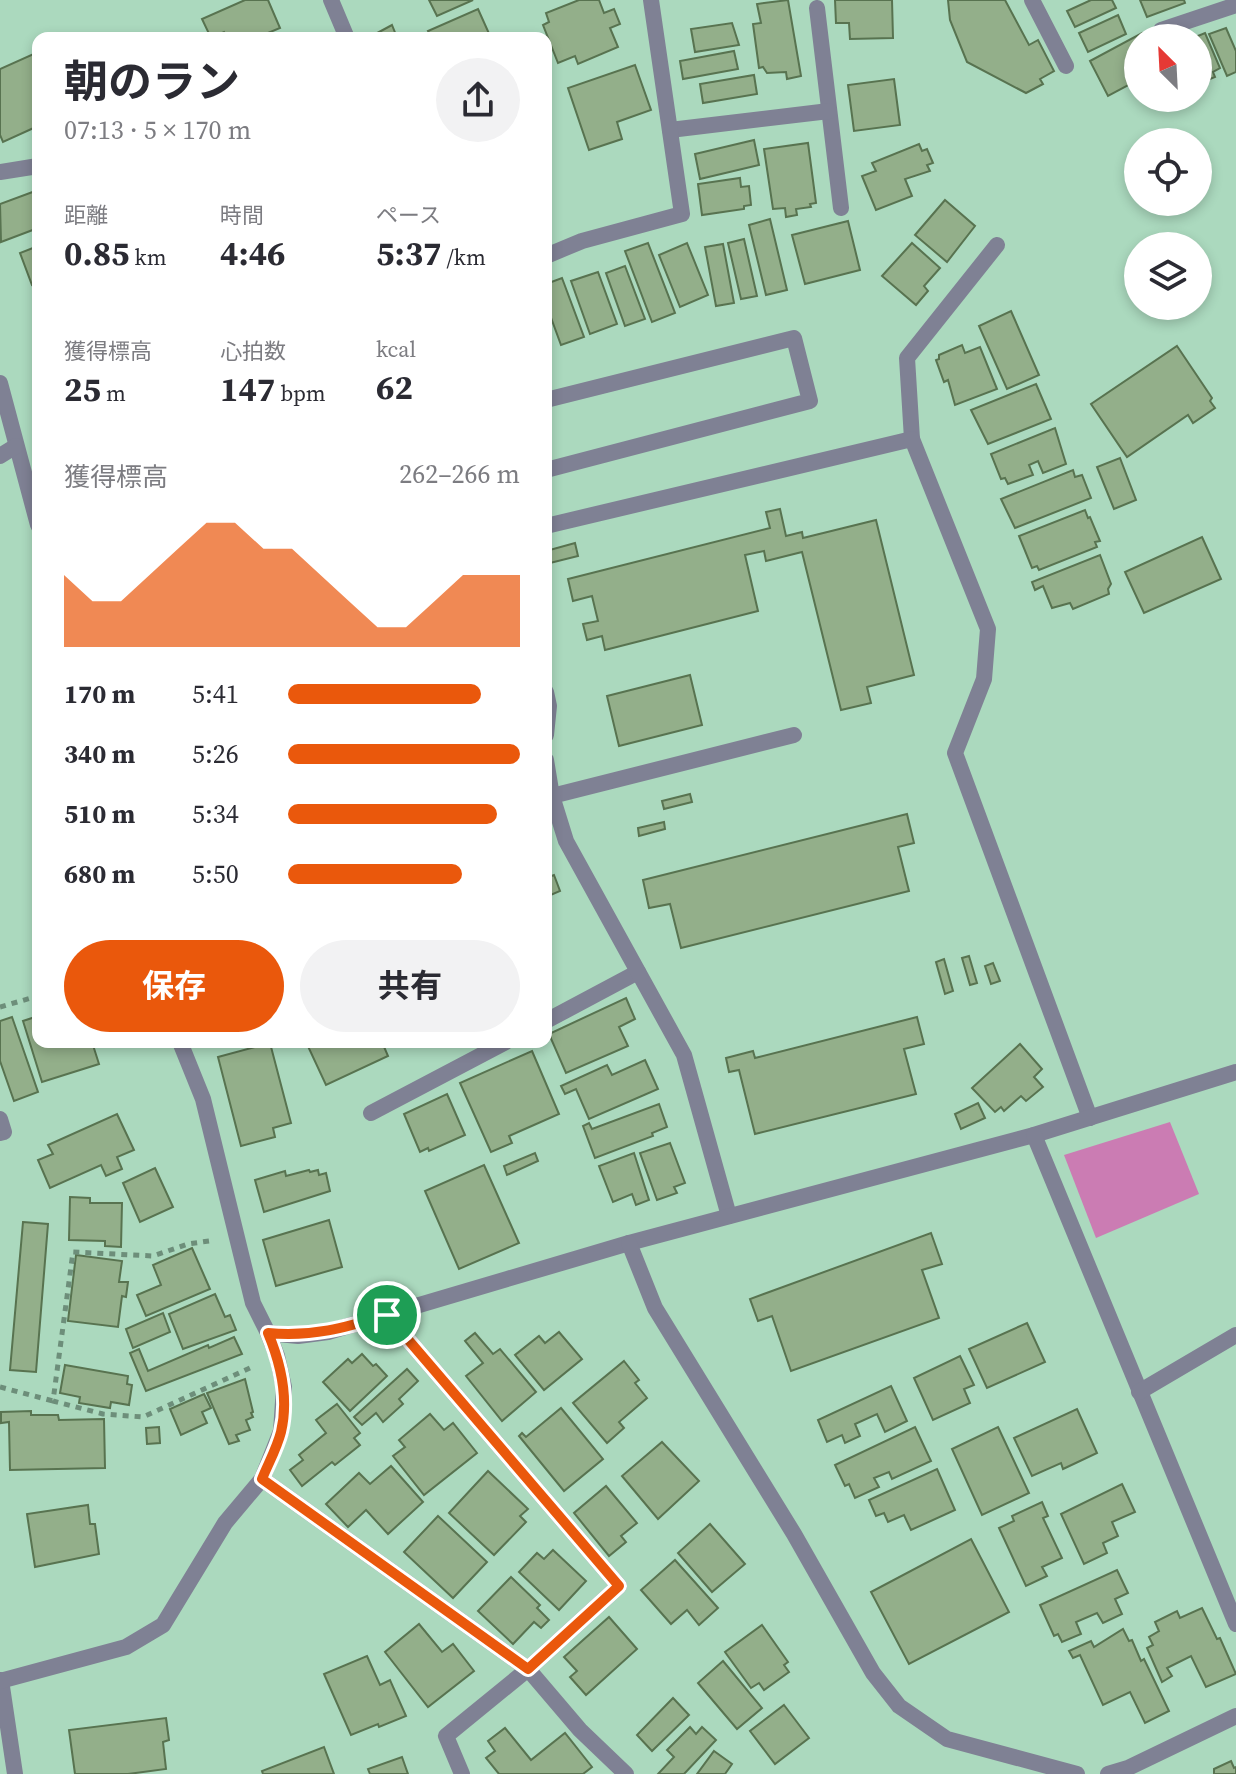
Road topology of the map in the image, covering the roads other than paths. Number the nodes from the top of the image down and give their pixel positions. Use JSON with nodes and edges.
{"nodes":[{"id":1,"x":331,"y":0,"type":"edge"},
{"id":2,"x":651,"y":0,"type":"edge"},
{"id":3,"x":1032,"y":0,"type":"edge"},
{"id":4,"x":1236,"y":5,"type":"edge"},
{"id":5,"x":817,"y":8,"type":"dead end"},
{"id":6,"x":1179,"y":24,"type":"edge"},
{"id":7,"x":344,"y":32,"type":"edge"},
{"id":8,"x":1066,"y":66,"type":"dead end"},
{"id":9,"x":829,"y":111,"type":"junction"},
{"id":10,"x":670,"y":130,"type":"junction"},
{"id":11,"x":32,"y":167,"type":"edge"},
{"id":12,"x":0,"y":172,"type":"edge"},
{"id":13,"x":841,"y":208,"type":"dead end"},
{"id":14,"x":997,"y":245,"type":"dead end"},
{"id":15,"x":552,"y":254,"type":"edge"},
{"id":16,"x":0,"y":383,"type":"edge"},
{"id":17,"x":552,"y":398,"type":"edge"},
{"id":18,"x":912,"y":439,"type":"junction"},
{"id":19,"x":16,"y":446,"type":"junction"},
{"id":20,"x":0,"y":456,"type":"edge"},
{"id":21,"x":552,"y":468,"type":"edge"},
{"id":22,"x":32,"y":503,"type":"edge"},
{"id":23,"x":552,"y":525,"type":"edge"},
{"id":24,"x":794,"y":735,"type":"dead end"},
{"id":25,"x":552,"y":787,"type":"edge"},
{"id":26,"x":552,"y":794,"type":"edge"},
{"id":27,"x":638,"y":972,"type":"junction"},
{"id":28,"x":552,"y":1018,"type":"edge"},
{"id":29,"x":182,"y":1048,"type":"edge"},
{"id":30,"x":495,"y":1048,"type":"edge"},
{"id":31,"x":1236,"y":1072,"type":"edge"},
{"id":32,"x":371,"y":1113,"type":"dead end"},
{"id":33,"x":1090,"y":1118,"type":"junction"},
{"id":34,"x":0,"y":1119,"type":"edge"},
{"id":35,"x":0,"y":1133,"type":"edge"},
{"id":36,"x":1034,"y":1135,"type":"junction"},
{"id":37,"x":729,"y":1216,"type":"junction"},
{"id":38,"x":629,"y":1243,"type":"junction"},
{"id":39,"x":387,"y":1315,"type":"junction"},
{"id":40,"x":268,"y":1333,"type":"junction"},
{"id":41,"x":1236,"y":1335,"type":"edge"},
{"id":42,"x":1139,"y":1392,"type":"junction"},
{"id":43,"x":262,"y":1479,"type":"junction"},
{"id":44,"x":1236,"y":1624,"type":"edge"},
{"id":45,"x":528,"y":1669,"type":"junction"},
{"id":46,"x":0,"y":1680,"type":"edge"},
{"id":47,"x":1236,"y":1716,"type":"edge"},
{"id":48,"x":1129,"y":1771,"type":"edge"},
{"id":49,"x":15,"y":1774,"type":"edge"},
{"id":50,"x":462,"y":1774,"type":"edge"},
{"id":51,"x":626,"y":1774,"type":"edge"},
{"id":52,"x":1077,"y":1774,"type":"edge"},
{"id":53,"x":1108,"y":1774,"type":"edge"}],
"edges":[{"from":1,"to":7,"type":"street"},
{"from":2,"to":10,"type":"street"},
{"from":3,"to":8,"type":"street"},
{"from":4,"to":6,"type":"street"},
{"from":5,"to":9,"type":"street"},
{"from":9,"to":10,"type":"street"},
{"from":9,"to":13,"type":"street"},
{"from":10,"to":15,"type":"street"},
{"from":11,"to":12,"type":"street"},
{"from":14,"to":18,"type":"street"},
{"from":16,"to":19,"type":"street"},
{"from":17,"to":21,"type":"street"},
{"from":18,"to":23,"type":"street"},
{"from":18,"to":33,"type":"street"},
{"from":19,"to":20,"type":"street"},
{"from":19,"to":22,"type":"street"},
{"from":24,"to":25,"type":"street"},
{"from":26,"to":27,"type":"street"},
{"from":27,"to":28,"type":"street"},
{"from":27,"to":37,"type":"street"},
{"from":29,"to":40,"type":"street"},
{"from":30,"to":32,"type":"street"},
{"from":31,"to":33,"type":"street"},
{"from":33,"to":36,"type":"street"},
{"from":34,"to":35,"type":"street"},
{"from":36,"to":37,"type":"street"},
{"from":36,"to":42,"type":"street"},
{"from":37,"to":38,"type":"street"},
{"from":38,"to":39,"type":"street"},
{"from":38,"to":52,"type":"street"},
{"from":39,"to":40,"type":"street"},
{"from":39,"to":45,"type":"street"},
{"from":40,"to":43,"type":"street"},
{"from":41,"to":42,"type":"street"},
{"from":42,"to":44,"type":"street"},
{"from":43,"to":45,"type":"street"},
{"from":43,"to":46,"type":"street"},
{"from":45,"to":50,"type":"street"},
{"from":45,"to":51,"type":"street"},
{"from":46,"to":49,"type":"street"},
{"from":47,"to":48,"type":"street"},
{"from":48,"to":53,"type":"street"}]}
